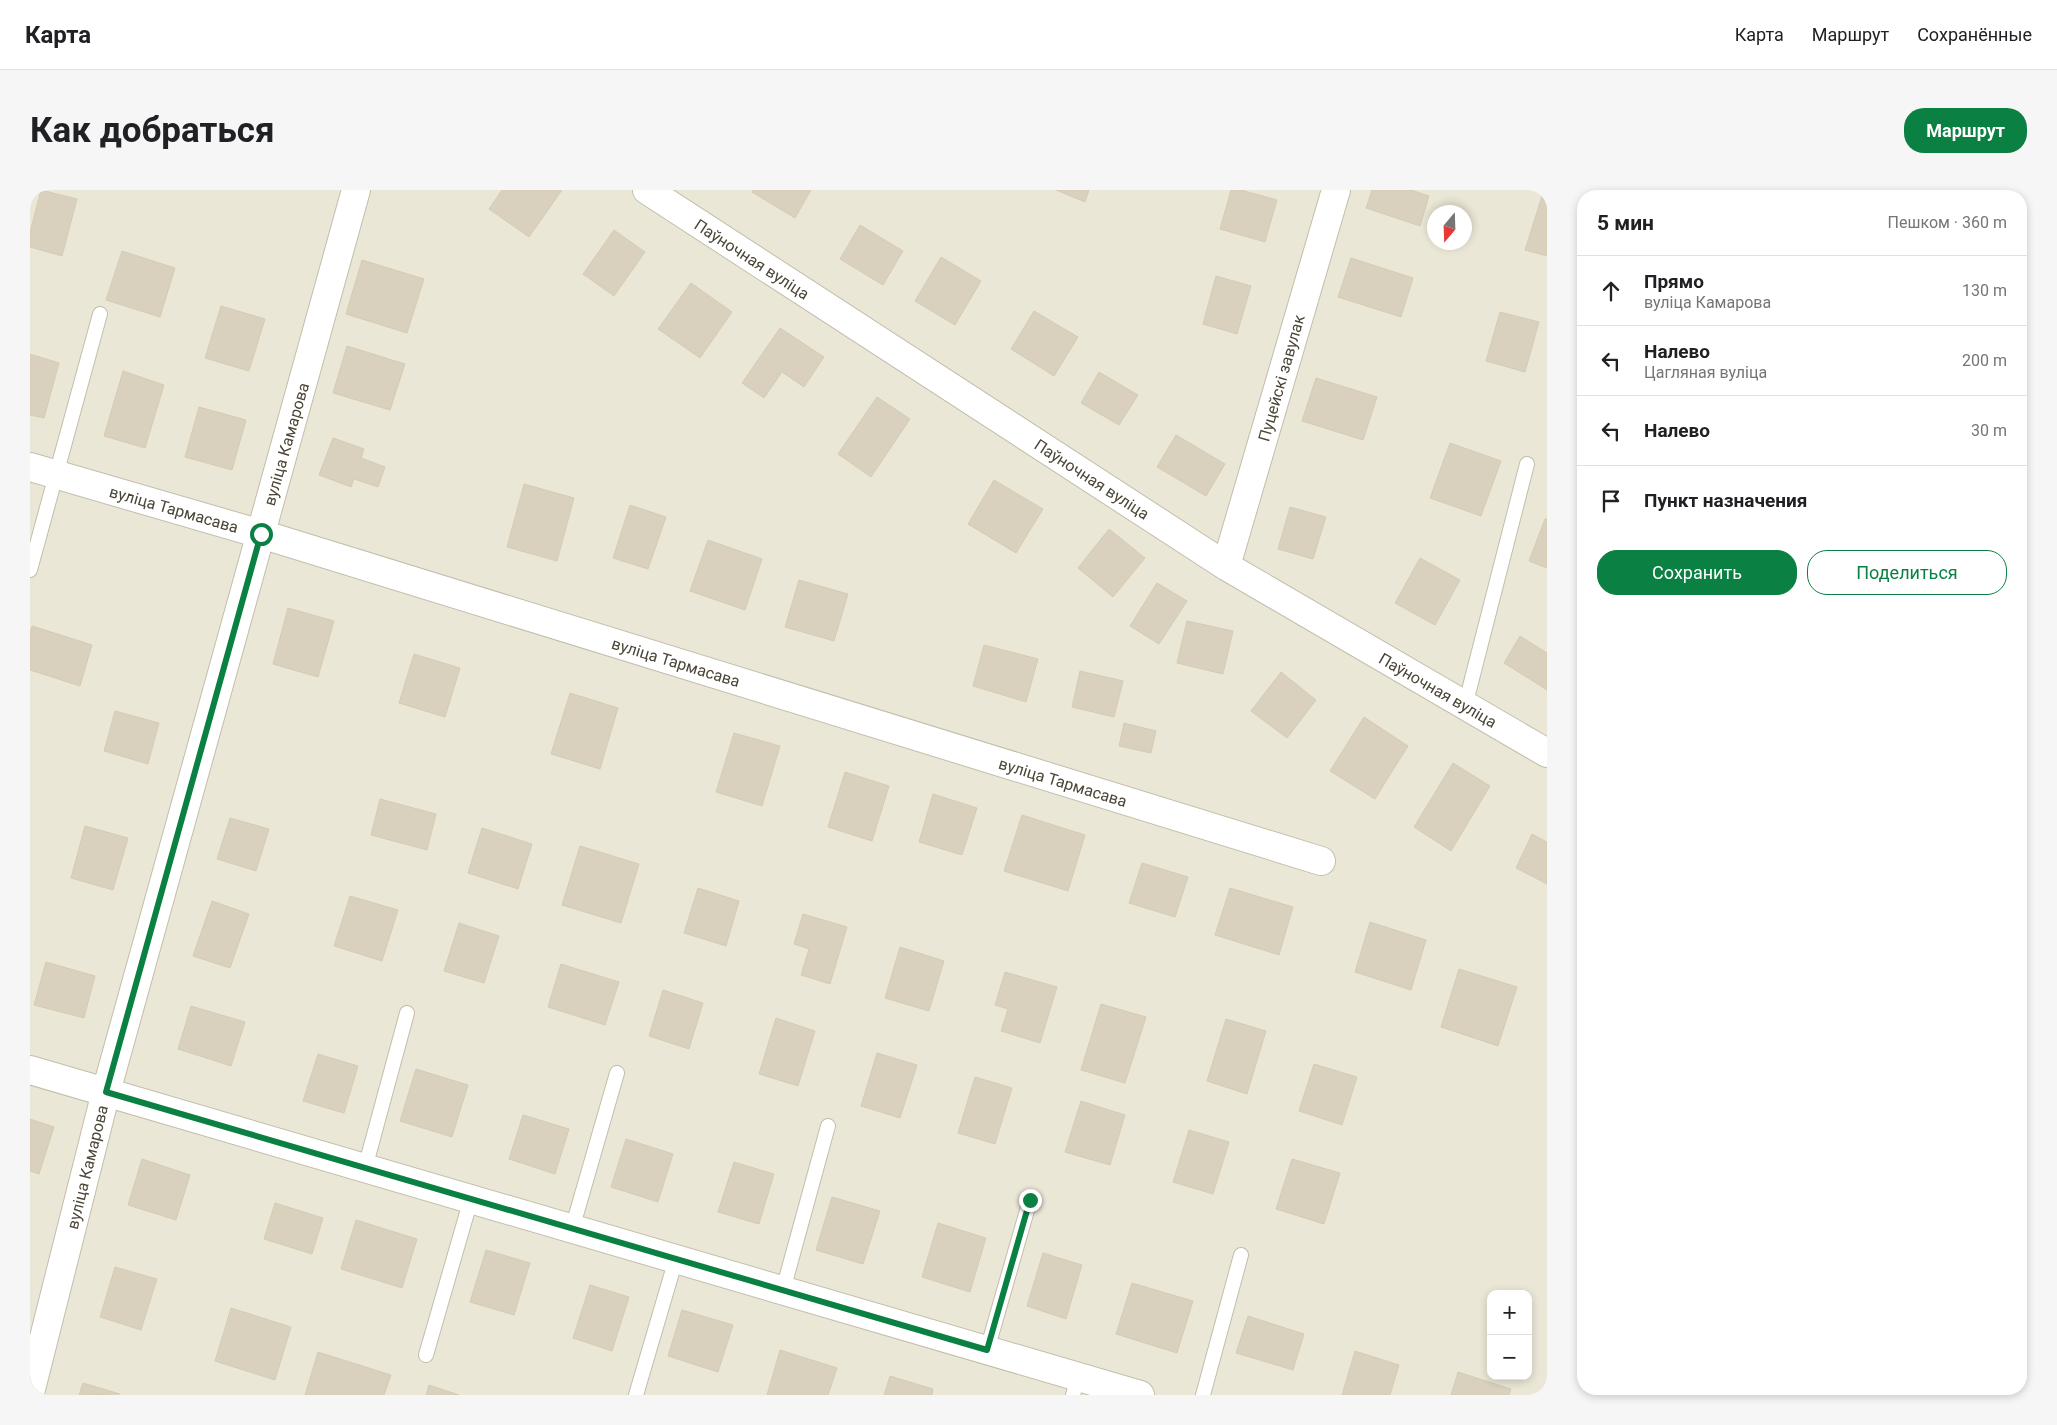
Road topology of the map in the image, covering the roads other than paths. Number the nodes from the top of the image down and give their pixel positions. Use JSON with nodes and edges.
{"nodes":[{"id":1,"x":356,"y":190,"type":"edge"},
{"id":2,"x":647,"y":190,"type":"edge"},
{"id":3,"x":1336,"y":190,"type":"edge"},
{"id":4,"x":100,"y":314,"type":"dead end"},
{"id":5,"x":1527,"y":464,"type":"dead end"},
{"id":6,"x":43,"y":470,"type":"edge"},
{"id":7,"x":261,"y":534,"type":"junction"},
{"id":8,"x":1226,"y":566,"type":"junction"},
{"id":9,"x":30,"y":570,"type":"edge"},
{"id":10,"x":1465,"y":706,"type":"junction"},
{"id":11,"x":1547,"y":753,"type":"edge"},
{"id":12,"x":1321,"y":861,"type":"dead end"},
{"id":13,"x":407,"y":1013,"type":"dead end"},
{"id":14,"x":30,"y":1070,"type":"edge"},
{"id":15,"x":617,"y":1073,"type":"dead end"},
{"id":16,"x":106,"y":1092,"type":"junction"},
{"id":17,"x":828,"y":1126,"type":"dead end"},
{"id":18,"x":365,"y":1168,"type":"junction"},
{"id":19,"x":471,"y":1199,"type":"junction"},
{"id":20,"x":1030,"y":1200,"type":"dead end"},
{"id":21,"x":572,"y":1228,"type":"junction"},
{"id":22,"x":1241,"y":1255,"type":"dead end"},
{"id":23,"x":676,"y":1259,"type":"junction"},
{"id":24,"x":783,"y":1290,"type":"junction"},
{"id":25,"x":987,"y":1350,"type":"junction"},
{"id":26,"x":426,"y":1355,"type":"dead end"},
{"id":27,"x":1076,"y":1386,"type":"edge"},
{"id":28,"x":30,"y":1393,"type":"edge"},
{"id":29,"x":636,"y":1395,"type":"edge"},
{"id":30,"x":1140,"y":1395,"type":"edge"},
{"id":31,"x":1203,"y":1395,"type":"edge"}],
"edges":[{"from":1,"to":7,"type":"street","name":"вуліца Камарова"},
{"from":2,"to":8,"type":"street","name":"Паўночная вуліца"},
{"from":3,"to":8,"type":"street","name":"Пуцейскі завулак"},
{"from":4,"to":6,"type":"lane"},
{"from":5,"to":10,"type":"lane"},
{"from":6,"to":7,"type":"street","name":"вуліца Тармасава"},
{"from":6,"to":9,"type":"lane"},
{"from":7,"to":12,"type":"street","name":"вуліца Тармасава"},
{"from":7,"to":16,"type":"street","name":"вуліца Камарова"},
{"from":8,"to":10,"type":"street","name":"Паўночная вуліца"},
{"from":10,"to":11,"type":"street","name":"Паўночная вуліца"},
{"from":13,"to":18,"type":"lane"},
{"from":14,"to":16,"type":"street"},
{"from":15,"to":21,"type":"lane"},
{"from":16,"to":18,"type":"street"},
{"from":16,"to":28,"type":"street","name":"вуліца Камарова"},
{"from":17,"to":24,"type":"lane"},
{"from":18,"to":19,"type":"street"},
{"from":19,"to":21,"type":"street"},
{"from":19,"to":26,"type":"lane"},
{"from":20,"to":25,"type":"lane"},
{"from":21,"to":23,"type":"street"},
{"from":22,"to":31,"type":"lane"},
{"from":23,"to":24,"type":"street"},
{"from":23,"to":29,"type":"lane"},
{"from":24,"to":25,"type":"street"},
{"from":25,"to":27,"type":"street"},
{"from":27,"to":30,"type":"street"}]}
